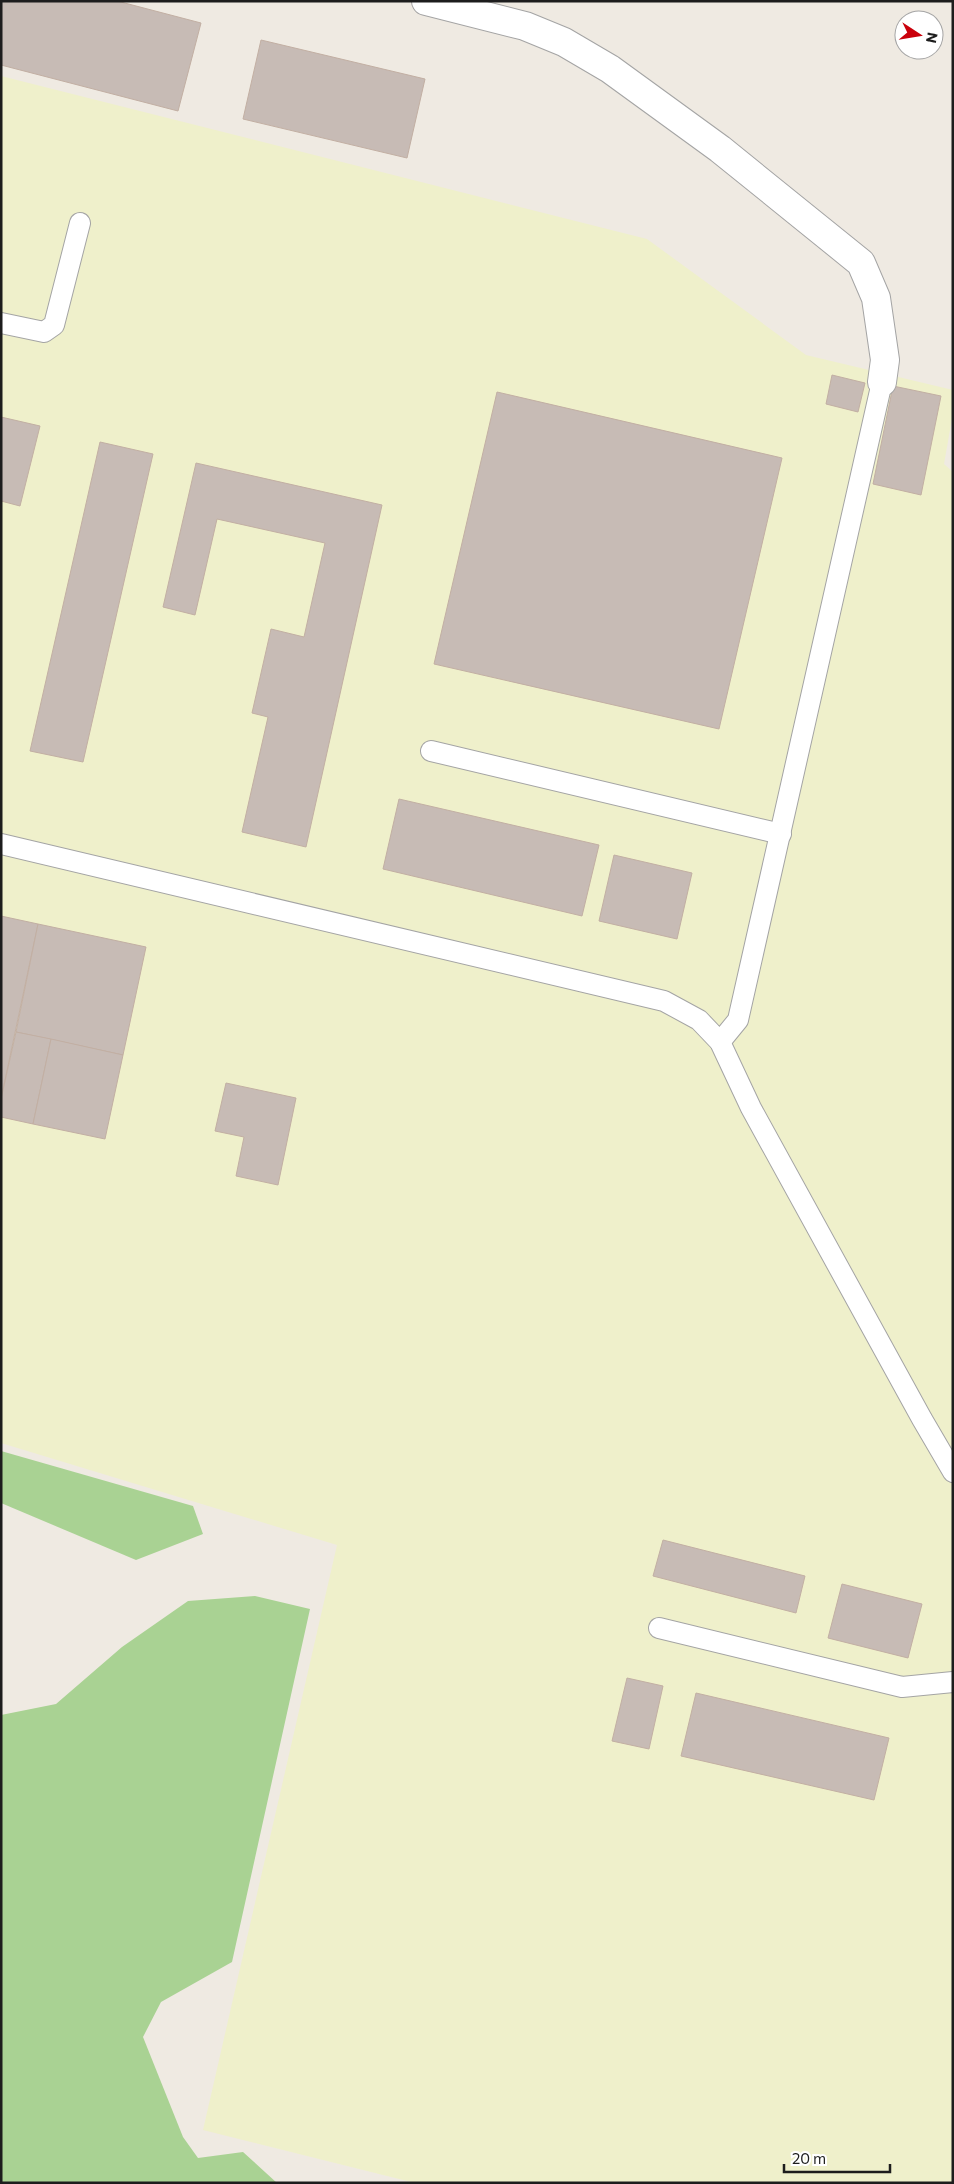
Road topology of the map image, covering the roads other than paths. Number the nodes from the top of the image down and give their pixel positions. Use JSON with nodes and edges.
{"nodes":[{"id":1,"x":426,"y":1,"type":"edge"},
{"id":2,"x":80,"y":223,"type":"dead end"},
{"id":3,"x":1,"y":323,"type":"edge"},
{"id":4,"x":882,"y":382,"type":"joint"},
{"id":5,"x":431,"y":751,"type":"dead end"},
{"id":6,"x":781,"y":834,"type":"junction"},
{"id":7,"x":1,"y":844,"type":"edge"},
{"id":8,"x":720,"y":1042,"type":"junction"},
{"id":9,"x":953,"y":1472,"type":"edge"},
{"id":10,"x":659,"y":1628,"type":"dead end"},
{"id":11,"x":953,"y":1682,"type":"edge"}],
"edges":[{"from":1,"to":4,"type":"street"},
{"from":2,"to":3,"type":"lane"},
{"from":4,"to":6,"type":"lane"},
{"from":5,"to":6,"type":"lane"},
{"from":6,"to":8,"type":"lane"},
{"from":7,"to":8,"type":"lane"},
{"from":8,"to":9,"type":"lane"},
{"from":10,"to":11,"type":"lane"}]}
